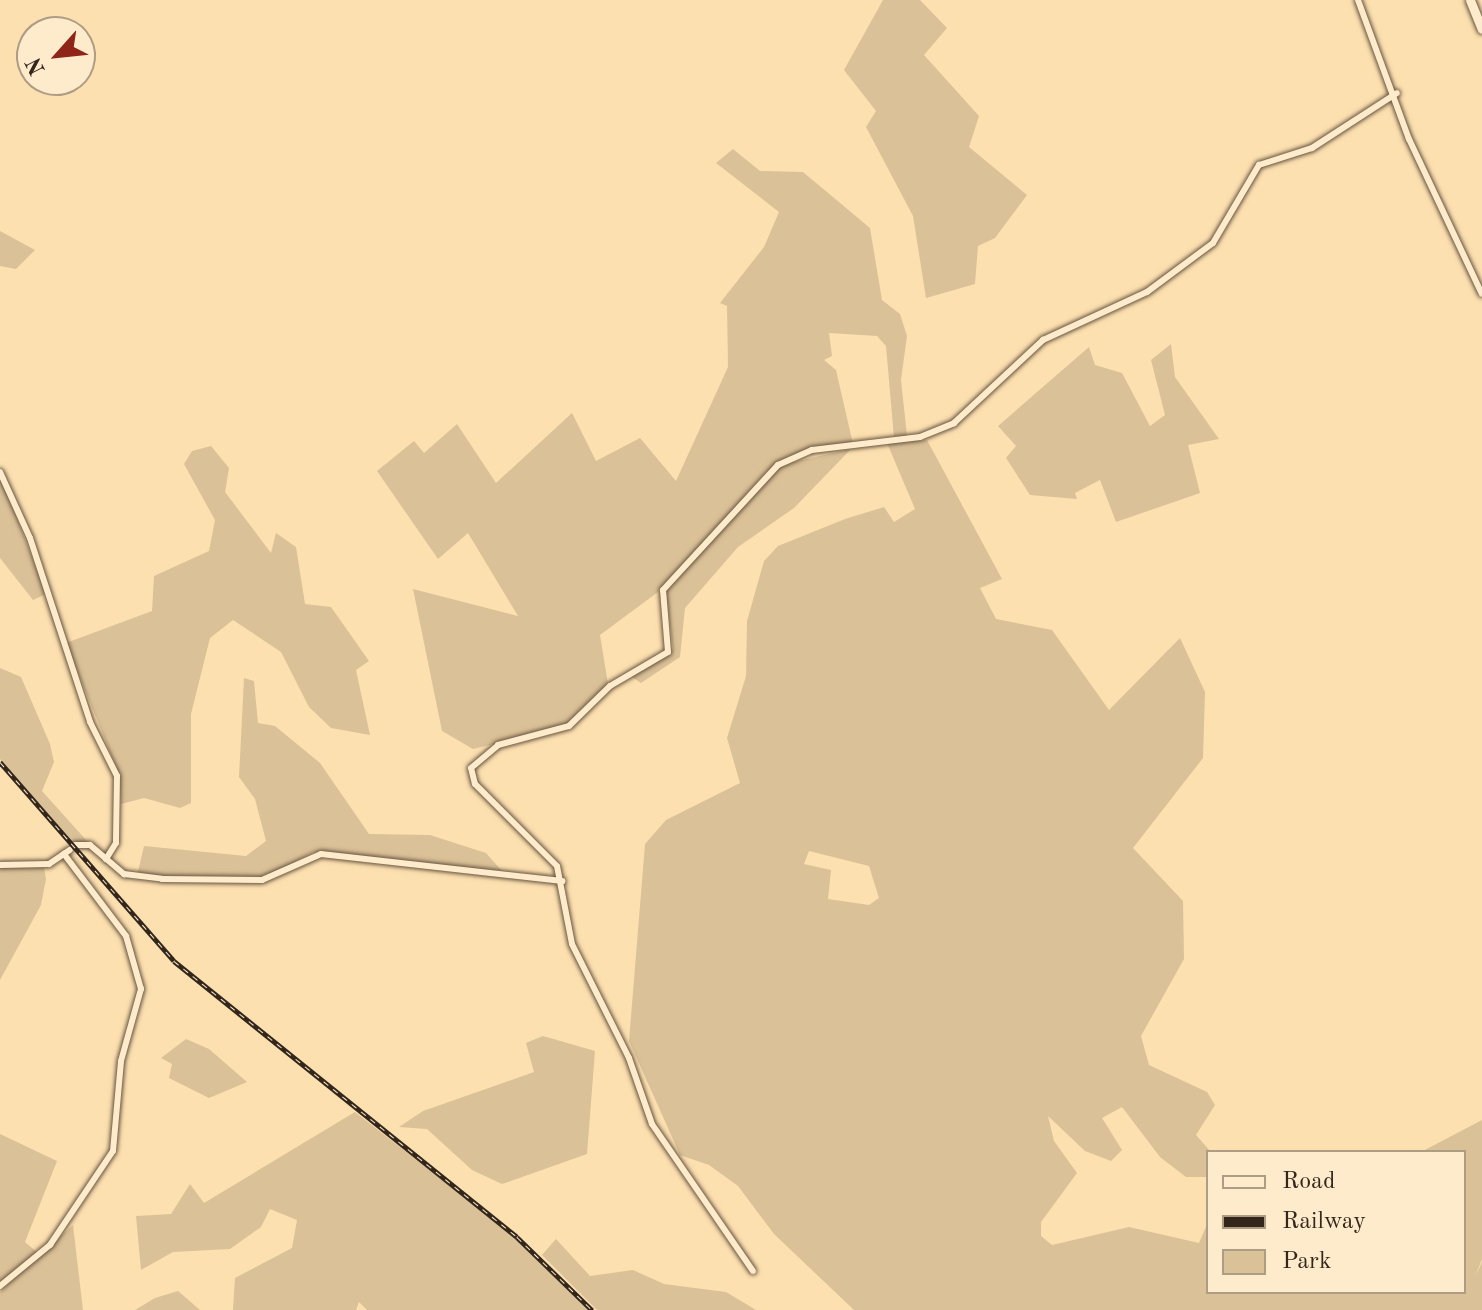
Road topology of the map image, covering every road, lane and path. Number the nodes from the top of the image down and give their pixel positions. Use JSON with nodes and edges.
{"nodes":[{"id":1,"x":1358,"y":0,"type":"edge"},
{"id":2,"x":1470,"y":0,"type":"edge"},
{"id":3,"x":1482,"y":29,"type":"edge"},
{"id":4,"x":1397,"y":93,"type":"junction"},
{"id":5,"x":1482,"y":294,"type":"edge"},
{"id":6,"x":0,"y":472,"type":"edge"},
{"id":7,"x":70,"y":850,"type":"junction"},
{"id":8,"x":106,"y":859,"type":"junction"},
{"id":9,"x":0,"y":865,"type":"edge"},
{"id":10,"x":562,"y":881,"type":"junction"},
{"id":11,"x":753,"y":1271,"type":"dead end"},
{"id":12,"x":0,"y":1286,"type":"edge"}],
"edges":[{"from":1,"to":4,"type":"street"},
{"from":2,"to":3,"type":"main road"},
{"from":4,"to":5,"type":"street"},
{"from":4,"to":10,"type":"street"},
{"from":6,"to":8,"type":"street"},
{"from":7,"to":8,"type":"street"},
{"from":7,"to":9,"type":"street"},
{"from":7,"to":12,"type":"street"},
{"from":8,"to":10,"type":"street"},
{"from":10,"to":11,"type":"street"}]}
